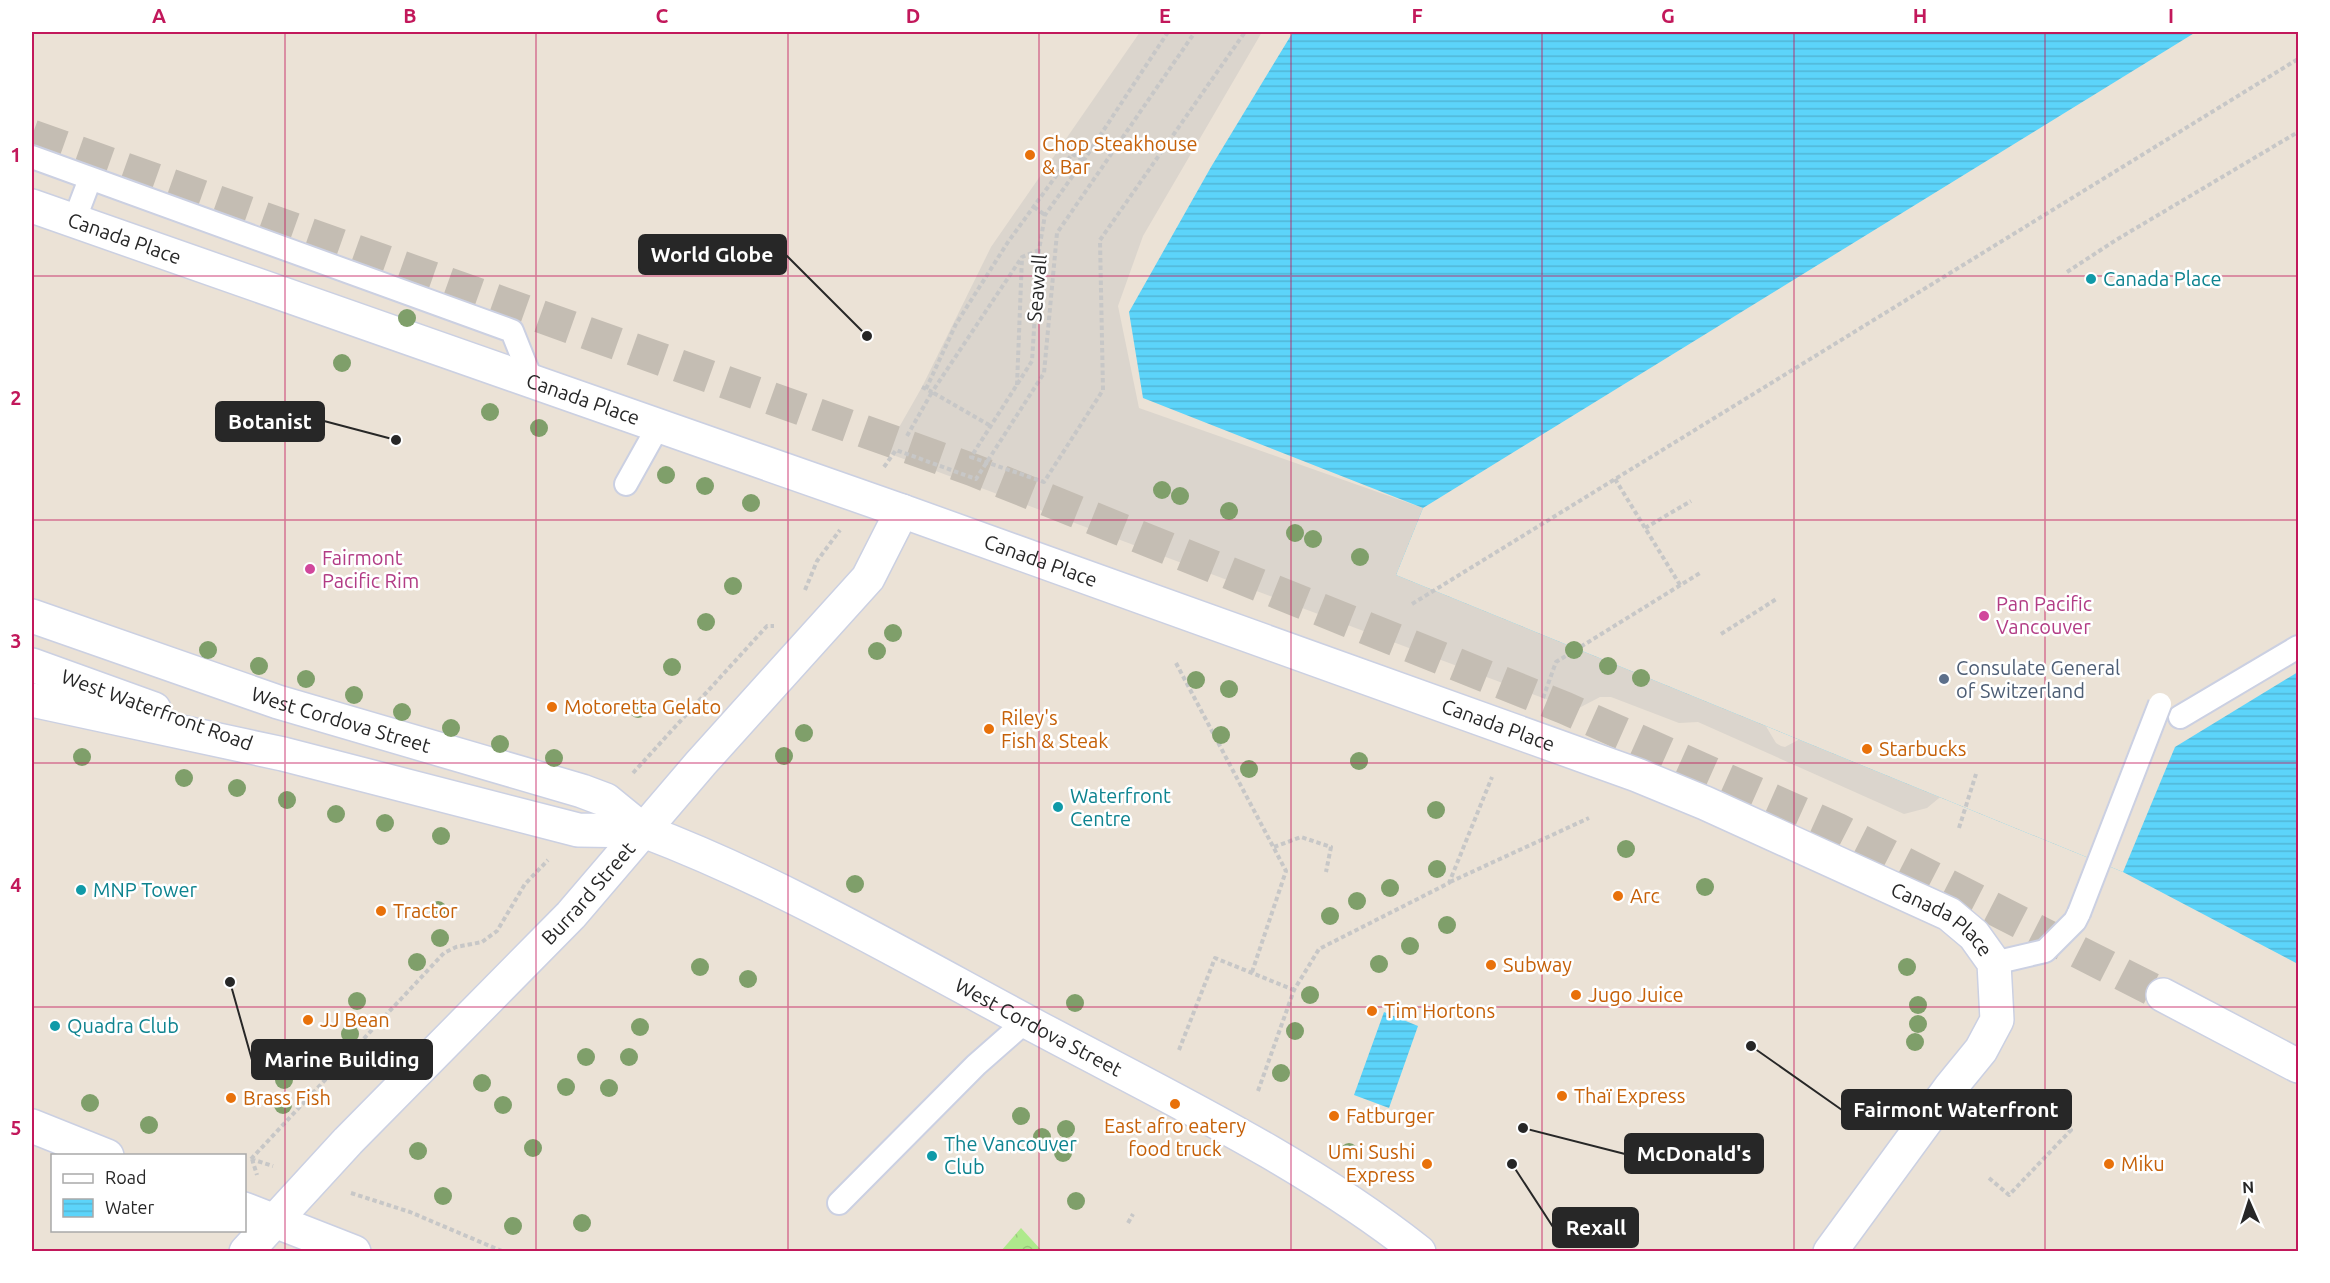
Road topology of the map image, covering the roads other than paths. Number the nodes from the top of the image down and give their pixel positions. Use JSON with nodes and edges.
{"nodes":[{"id":1,"x":32,"y":157,"type":"edge"},
{"id":2,"x":90,"y":179,"type":"junction"},
{"id":3,"x":32,"y":206,"type":"edge"},
{"id":4,"x":74,"y":221,"type":"junction"},
{"id":5,"x":532,"y":381,"type":"junction"},
{"id":6,"x":659,"y":425,"type":"junction"},
{"id":7,"x":626,"y":484,"type":"dead end"},
{"id":8,"x":902,"y":511,"type":"junction"},
{"id":9,"x":32,"y":616,"type":"edge"},
{"id":10,"x":2298,"y":647,"type":"edge"},
{"id":11,"x":32,"y":656,"type":"edge"},
{"id":12,"x":32,"y":665,"type":"edge"},
{"id":13,"x":32,"y":700,"type":"edge"},
{"id":14,"x":278,"y":702,"type":"junction"},
{"id":15,"x":2160,"y":704,"type":"dead end"},
{"id":16,"x":2180,"y":717,"type":"dead end"},
{"id":17,"x":283,"y":754,"type":"junction"},
{"id":18,"x":644,"y":831,"type":"junction"},
{"id":19,"x":1995,"y":977,"type":"junction"},
{"id":20,"x":2163,"y":994,"type":"tunnel mouth"},
{"id":21,"x":1026,"y":1022,"type":"junction"},
{"id":22,"x":2298,"y":1066,"type":"edge"},
{"id":23,"x":32,"y":1126,"type":"edge"},
{"id":24,"x":104,"y":1154,"type":"edge"},
{"id":25,"x":839,"y":1203,"type":"dead end"},
{"id":26,"x":259,"y":1215,"type":"edge"},
{"id":27,"x":246,"y":1251,"type":"edge"},
{"id":28,"x":354,"y":1251,"type":"edge"},
{"id":29,"x":1419,"y":1251,"type":"edge"},
{"id":30,"x":1830,"y":1251,"type":"edge"}],
"edges":[{"from":1,"to":2,"type":"lane"},
{"from":2,"to":4,"type":"lane"},
{"from":2,"to":5,"type":"lane"},
{"from":3,"to":4,"type":"street","name":"Canada Place"},
{"from":4,"to":5,"type":"street","name":"Canada Place"},
{"from":5,"to":6,"type":"street","name":"Canada Place"},
{"from":6,"to":7,"type":"lane"},
{"from":6,"to":8,"type":"street","name":"Canada Place"},
{"from":8,"to":18,"type":"street","name":"Burrard Street"},
{"from":8,"to":19,"type":"street","name":"Canada Place"},
{"from":9,"to":14,"type":"street","name":"West Cordova Street"},
{"from":10,"to":16,"type":"lane"},
{"from":11,"to":14,"type":"street","name":"West Waterfront Road"},
{"from":12,"to":17,"type":"street","name":"West Waterfront Road"},
{"from":13,"to":17,"type":"street","name":"West Cordova Street"},
{"from":14,"to":18,"type":"street","name":"West Cordova Street"},
{"from":15,"to":19,"type":"lane","bridge":true},
{"from":17,"to":18,"type":"street","name":"West Cordova Street"},
{"from":18,"to":21,"type":"street","name":"West Cordova Street"},
{"from":18,"to":26,"type":"street","name":"Burrard Street"},
{"from":19,"to":30,"type":"street"},
{"from":20,"to":22,"type":"street"},
{"from":21,"to":25,"type":"lane"},
{"from":21,"to":29,"type":"street","name":"West Cordova Street"},
{"from":23,"to":24,"type":"street"},
{"from":26,"to":27,"type":"street","name":"Burrard Street"},
{"from":26,"to":28,"type":"street"}]}
